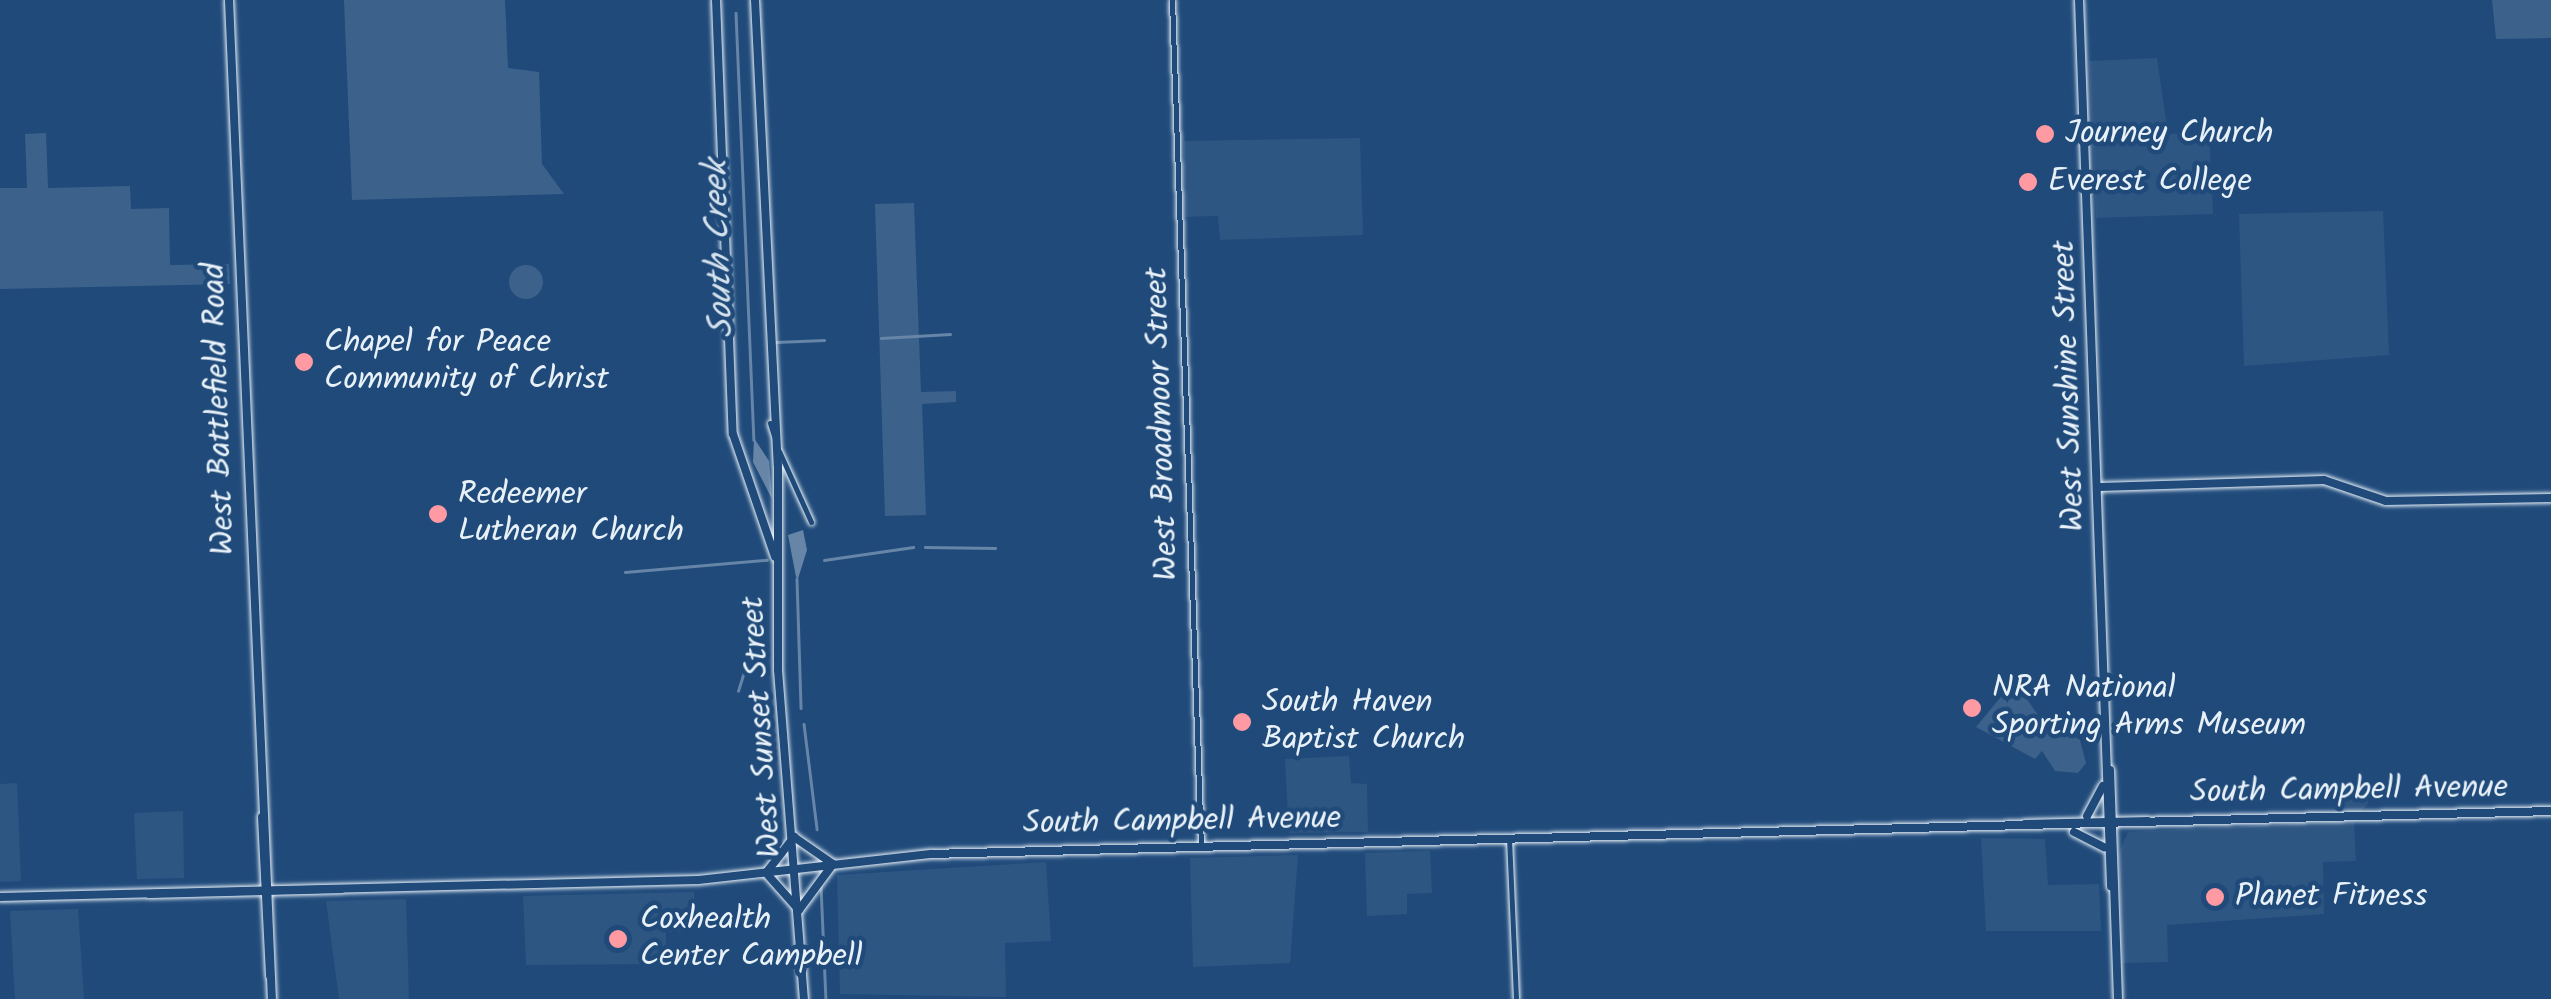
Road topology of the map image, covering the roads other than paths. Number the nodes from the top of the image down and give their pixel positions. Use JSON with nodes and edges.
{"nodes":[{"id":1,"x":229,"y":0,"type":"edge"},
{"id":2,"x":716,"y":0,"type":"edge"},
{"id":3,"x":755,"y":0,"type":"edge"},
{"id":4,"x":1172,"y":0,"type":"edge"},
{"id":5,"x":2080,"y":0,"type":"edge"},
{"id":6,"x":770,"y":423,"type":"junction"},
{"id":7,"x":2100,"y":487,"type":"junction"},
{"id":8,"x":2551,"y":498,"type":"edge"},
{"id":9,"x":811,"y":522,"type":"dead end"},
{"id":10,"x":778,"y":571,"type":"junction"},
{"id":11,"x":2108,"y":773,"type":"junction"},
{"id":12,"x":2115,"y":792,"type":"junction"},
{"id":13,"x":2551,"y":811,"type":"edge"},
{"id":14,"x":262,"y":816,"type":"junction"},
{"id":15,"x":2080,"y":818,"type":"junction"},
{"id":16,"x":2110,"y":822,"type":"junction"},
{"id":17,"x":2136,"y":822,"type":"junction"},
{"id":18,"x":2025,"y":824,"type":"junction"},
{"id":19,"x":2065,"y":829,"type":"junction"},
{"id":20,"x":794,"y":836,"type":"junction"},
{"id":21,"x":1509,"y":838,"type":"junction"},
{"id":22,"x":1201,"y":846,"type":"junction"},
{"id":23,"x":2110,"y":852,"type":"junction"},
{"id":24,"x":258,"y":858,"type":"junction"},
{"id":25,"x":833,"y":864,"type":"junction"},
{"id":26,"x":269,"y":866,"type":"junction"},
{"id":27,"x":797,"y":869,"type":"junction"},
{"id":28,"x":766,"y":873,"type":"junction"},
{"id":29,"x":321,"y":884,"type":"junction"},
{"id":30,"x":242,"y":886,"type":"junction"},
{"id":31,"x":342,"y":889,"type":"junction"},
{"id":32,"x":270,"y":890,"type":"junction"},
{"id":33,"x":260,"y":891,"type":"junction"},
{"id":34,"x":148,"y":894,"type":"junction"},
{"id":35,"x":291,"y":895,"type":"junction"},
{"id":36,"x":0,"y":897,"type":"edge"},
{"id":37,"x":198,"y":897,"type":"junction"},
{"id":38,"x":799,"y":910,"type":"junction"},
{"id":39,"x":262,"y":919,"type":"junction"},
{"id":40,"x":272,"y":919,"type":"junction"},
{"id":41,"x":271,"y":980,"type":"junction"},
{"id":42,"x":272,"y":999,"type":"edge"},
{"id":43,"x":804,"y":999,"type":"edge"},
{"id":44,"x":1516,"y":999,"type":"edge"},
{"id":45,"x":2118,"y":999,"type":"edge"}],
"edges":[{"from":1,"to":14,"type":"main road","name":"West Battlefield Road"},
{"from":2,"to":10,"type":"main road","name":"West Sunset Street"},
{"from":3,"to":6,"type":"main road","name":"West Sunset Street"},
{"from":4,"to":22,"type":"street","name":"West Broadmoor Street"},
{"from":5,"to":7,"type":"main road","name":"West Sunshine Street"},
{"from":6,"to":9,"type":"street"},
{"from":6,"to":10,"type":"main road","name":"West Sunset Street"},
{"from":7,"to":8,"type":"main road"},
{"from":7,"to":11,"type":"main road","name":"West Sunshine Street"},
{"from":10,"to":20,"type":"main road","name":"West Sunset Street"},
{"from":11,"to":12,"type":"main road","name":"West Sunshine Street"},
{"from":11,"to":15,"type":"main road"},
{"from":11,"to":16,"type":"main road","name":"West Sunshine Street"},
{"from":12,"to":16,"type":"main road","name":"West Sunshine Street"},
{"from":12,"to":17,"type":"main road"},
{"from":13,"to":17,"type":"main road","name":"South Campbell Avenue"},
{"from":14,"to":24,"type":"main road","name":"West Battlefield Road"},
{"from":14,"to":26,"type":"main road","name":"West Battlefield Road"},
{"from":15,"to":16,"type":"main road","name":"South Campbell Avenue"},
{"from":15,"to":18,"type":"main road","name":"South Campbell Avenue"},
{"from":16,"to":17,"type":"main road","name":"South Campbell Avenue"},
{"from":16,"to":19,"type":"main road","name":"South Campbell Avenue"},
{"from":16,"to":23,"type":"main road","name":"West Sunshine Street"},
{"from":17,"to":23,"type":"main road"},
{"from":18,"to":19,"type":"main road","name":"South Campbell Avenue"},
{"from":18,"to":21,"type":"main road","name":"South Campbell Avenue"},
{"from":19,"to":23,"type":"main road"},
{"from":20,"to":25,"type":"main road"},
{"from":20,"to":27,"type":"main road","name":"West Sunset Street"},
{"from":20,"to":28,"type":"main road"},
{"from":21,"to":22,"type":"main road","name":"South Campbell Avenue"},
{"from":21,"to":44,"type":"street"},
{"from":22,"to":25,"type":"main road","name":"South Campbell Avenue"},
{"from":23,"to":45,"type":"main road","name":"West Sunshine Street"},
{"from":24,"to":30,"type":"main road"},
{"from":24,"to":33,"type":"main road","name":"West Battlefield Road"},
{"from":25,"to":27,"type":"main road","name":"South Campbell Avenue"},
{"from":25,"to":38,"type":"main road"},
{"from":26,"to":29,"type":"main road"},
{"from":26,"to":32,"type":"main road","name":"West Battlefield Road"},
{"from":27,"to":28,"type":"main road","name":"South Campbell Avenue"},
{"from":27,"to":38,"type":"main road","name":"West Sunset Street"},
{"from":28,"to":31,"type":"main road","name":"South Campbell Avenue"},
{"from":28,"to":38,"type":"main road"},
{"from":29,"to":31,"type":"main road","name":"South Campbell Avenue"},
{"from":29,"to":32,"type":"main road","name":"South Campbell Avenue"},
{"from":30,"to":33,"type":"main road","name":"South Campbell Avenue"},
{"from":30,"to":34,"type":"main road","name":"South Campbell Avenue"},
{"from":31,"to":35,"type":"main road","name":"South Campbell Avenue"},
{"from":32,"to":33,"type":"main road","name":"South Campbell Avenue"},
{"from":32,"to":35,"type":"main road","name":"South Campbell Avenue"},
{"from":32,"to":40,"type":"main road","name":"West Battlefield Road"},
{"from":33,"to":37,"type":"main road","name":"South Campbell Avenue"},
{"from":33,"to":39,"type":"main road","name":"West Battlefield Road"},
{"from":34,"to":36,"type":"main road","name":"South Campbell Avenue"},
{"from":34,"to":37,"type":"main road","name":"South Campbell Avenue"},
{"from":35,"to":40,"type":"main road"},
{"from":37,"to":39,"type":"main road"},
{"from":38,"to":43,"type":"main road","name":"West Sunset Street"},
{"from":39,"to":41,"type":"main road","name":"West Battlefield Road"},
{"from":40,"to":41,"type":"main road","name":"West Battlefield Road"},
{"from":41,"to":42,"type":"main road","name":"West Battlefield Road"}]}
